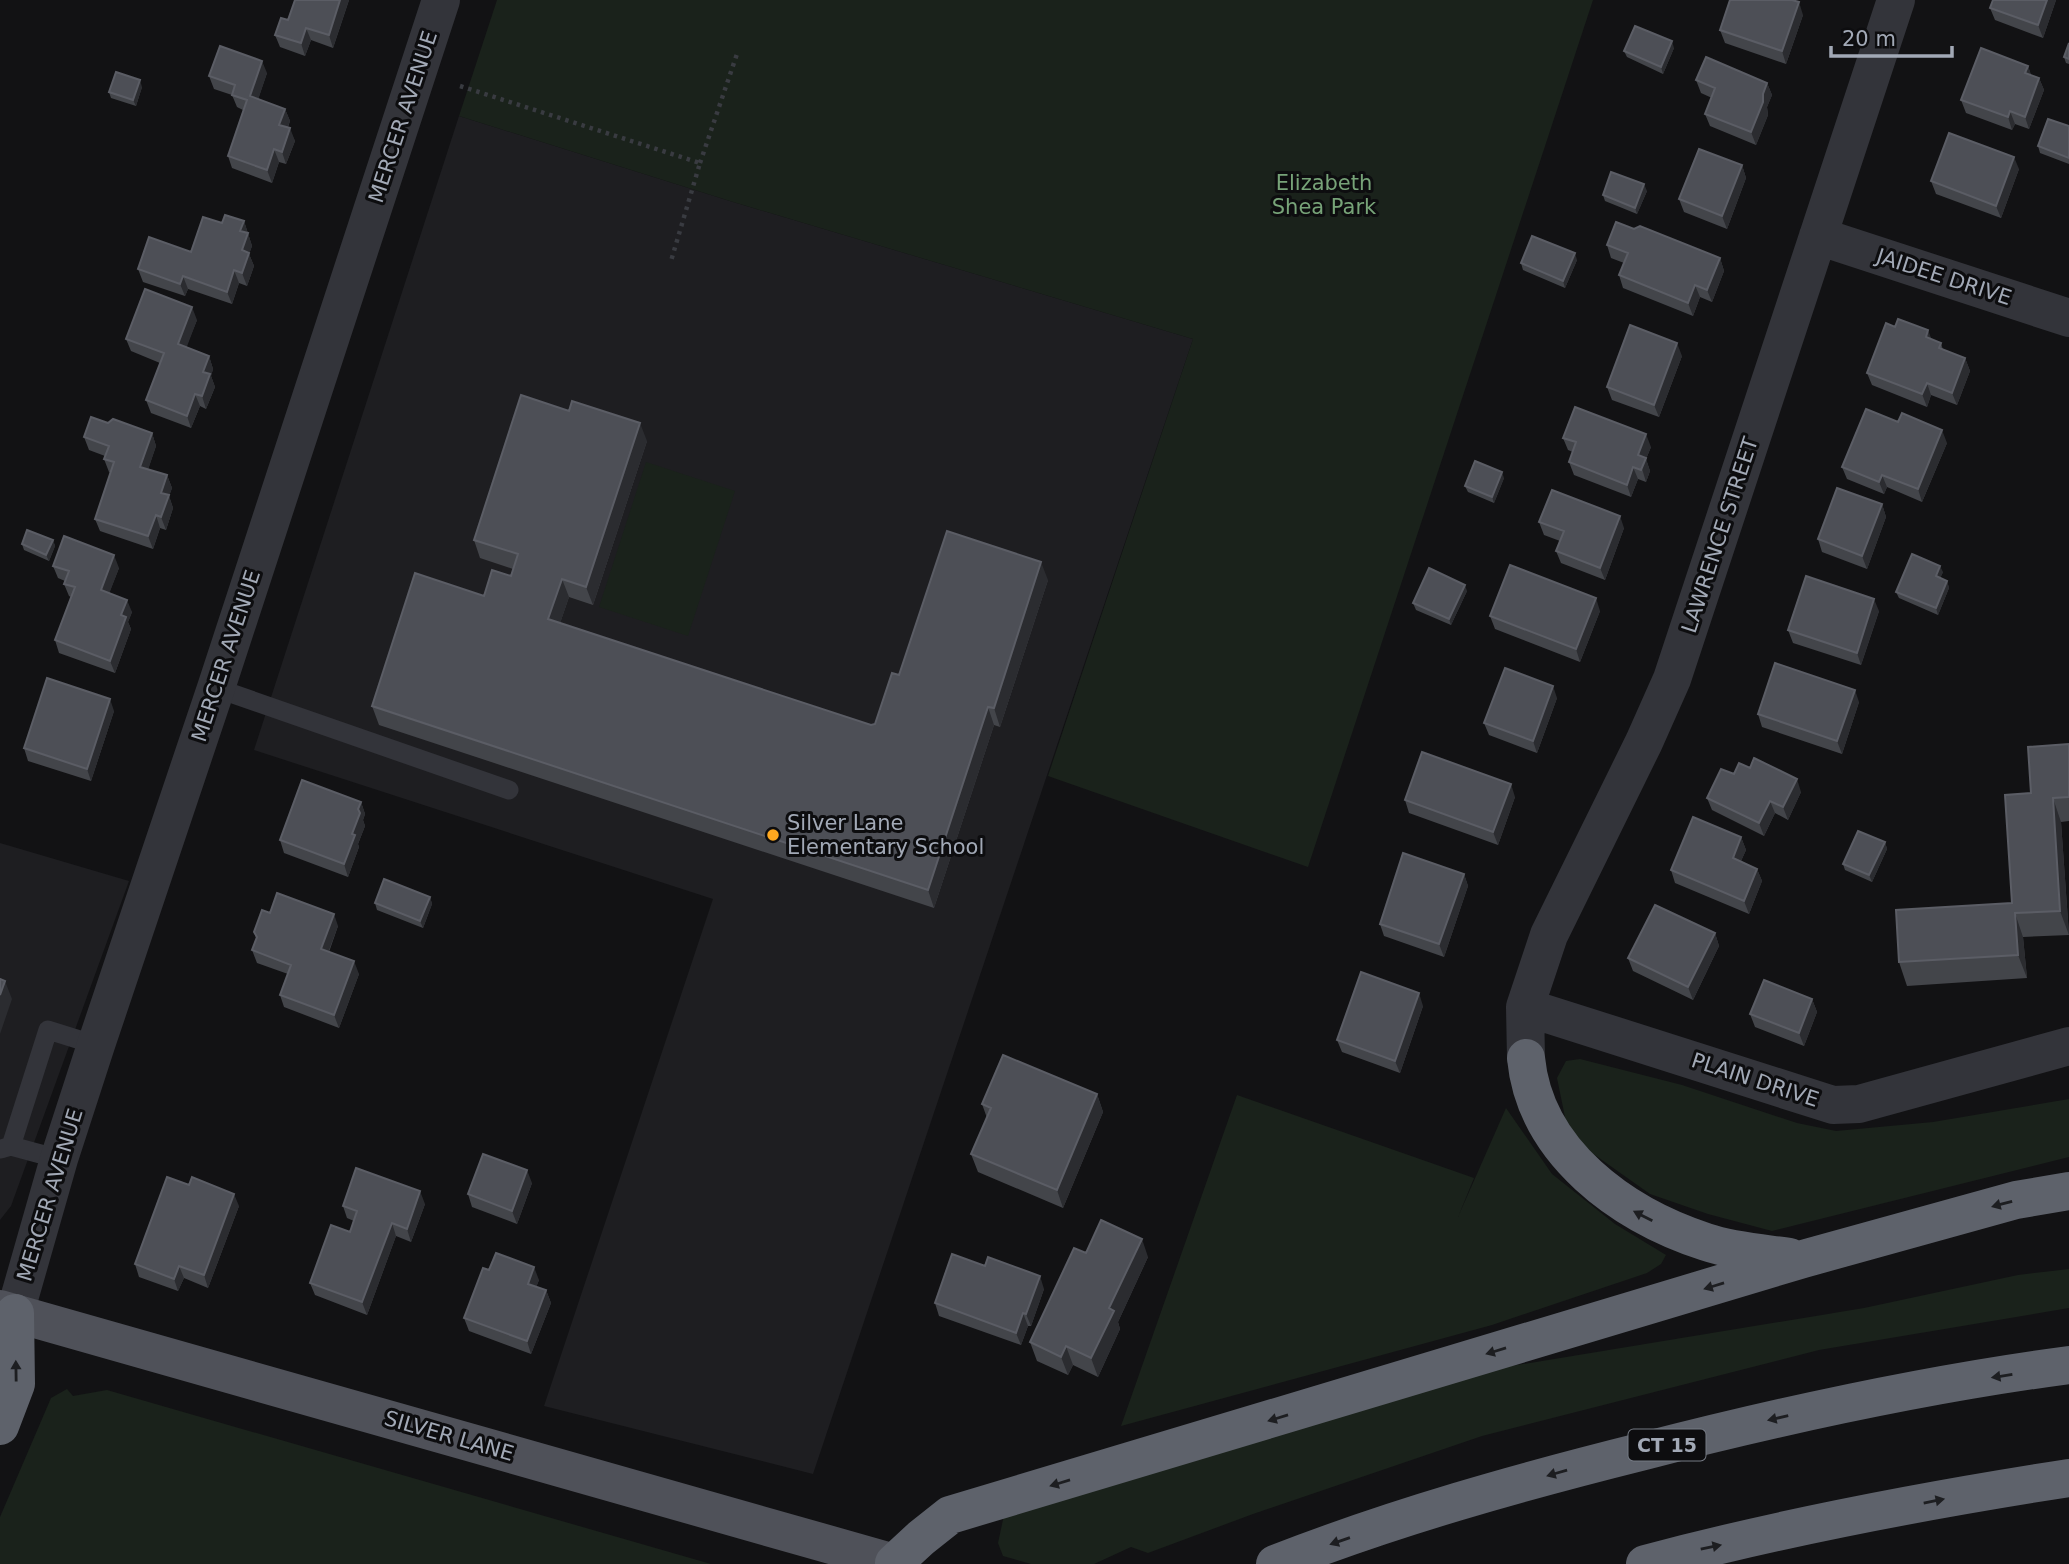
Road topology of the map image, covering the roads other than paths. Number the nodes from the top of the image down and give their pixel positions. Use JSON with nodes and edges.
{"nodes":[{"id":1,"x":441,"y":0,"type":"edge"},
{"id":2,"x":1896,"y":0,"type":"edge"},
{"id":3,"x":1818,"y":236,"type":"junction"},
{"id":4,"x":2069,"y":318,"type":"edge"},
{"id":5,"x":216,"y":688,"type":"junction"},
{"id":6,"x":509,"y":790,"type":"dead end"},
{"id":7,"x":1525,"y":1007,"type":"junction"},
{"id":8,"x":96,"y":1045,"type":"junction"},
{"id":9,"x":2069,"y":1046,"type":"edge"},
{"id":10,"x":1526,"y":1058,"type":"joint"},
{"id":11,"x":5,"y":1147,"type":"edge"},
{"id":12,"x":59,"y":1159,"type":"junction"},
{"id":13,"x":2069,"y":1191,"type":"edge"},
{"id":14,"x":1803,"y":1259,"type":"junction"},
{"id":15,"x":5,"y":1318,"type":"edge"},
{"id":16,"x":2069,"y":1365,"type":"edge"},
{"id":17,"x":0,"y":1426,"type":"edge"},
{"id":18,"x":2069,"y":1478,"type":"edge"},
{"id":19,"x":896,"y":1563,"type":"edge"},
{"id":20,"x":1275,"y":1564,"type":"edge"},
{"id":21,"x":1645,"y":1564,"type":"edge"}],
"edges":[{"from":1,"to":5,"type":"street","name":"MERCER AVENUE"},
{"from":2,"to":3,"type":"street","name":"LAWRENCE STREET"},
{"from":3,"to":4,"type":"street","name":"JAIDEE DRIVE"},
{"from":3,"to":7,"type":"street","name":"LAWRENCE STREET"},
{"from":5,"to":6,"type":"lane"},
{"from":5,"to":8,"type":"street","name":"MERCER AVENUE"},
{"from":7,"to":9,"type":"street","name":"PLAIN DRIVE"},
{"from":7,"to":10,"type":"street","name":"LAWRENCE STREET"},
{"from":8,"to":11,"type":"lane"},
{"from":8,"to":12,"type":"street","name":"MERCER AVENUE"},
{"from":14,"to":10,"type":"highway","one_way":true},
{"from":11,"to":12,"type":"lane"},
{"from":12,"to":15,"type":"street","name":"MERCER AVENUE"},
{"from":13,"to":14,"type":"highway","one_way":true},
{"from":14,"to":19,"type":"highway","one_way":true},
{"from":17,"to":15,"type":"highway","one_way":true},
{"from":15,"to":19,"type":"main road","name":"SILVER LANE"},
{"from":16,"to":20,"type":"highway","number":"CT 15","one_way":true},
{"from":21,"to":18,"type":"highway","one_way":true}]}
